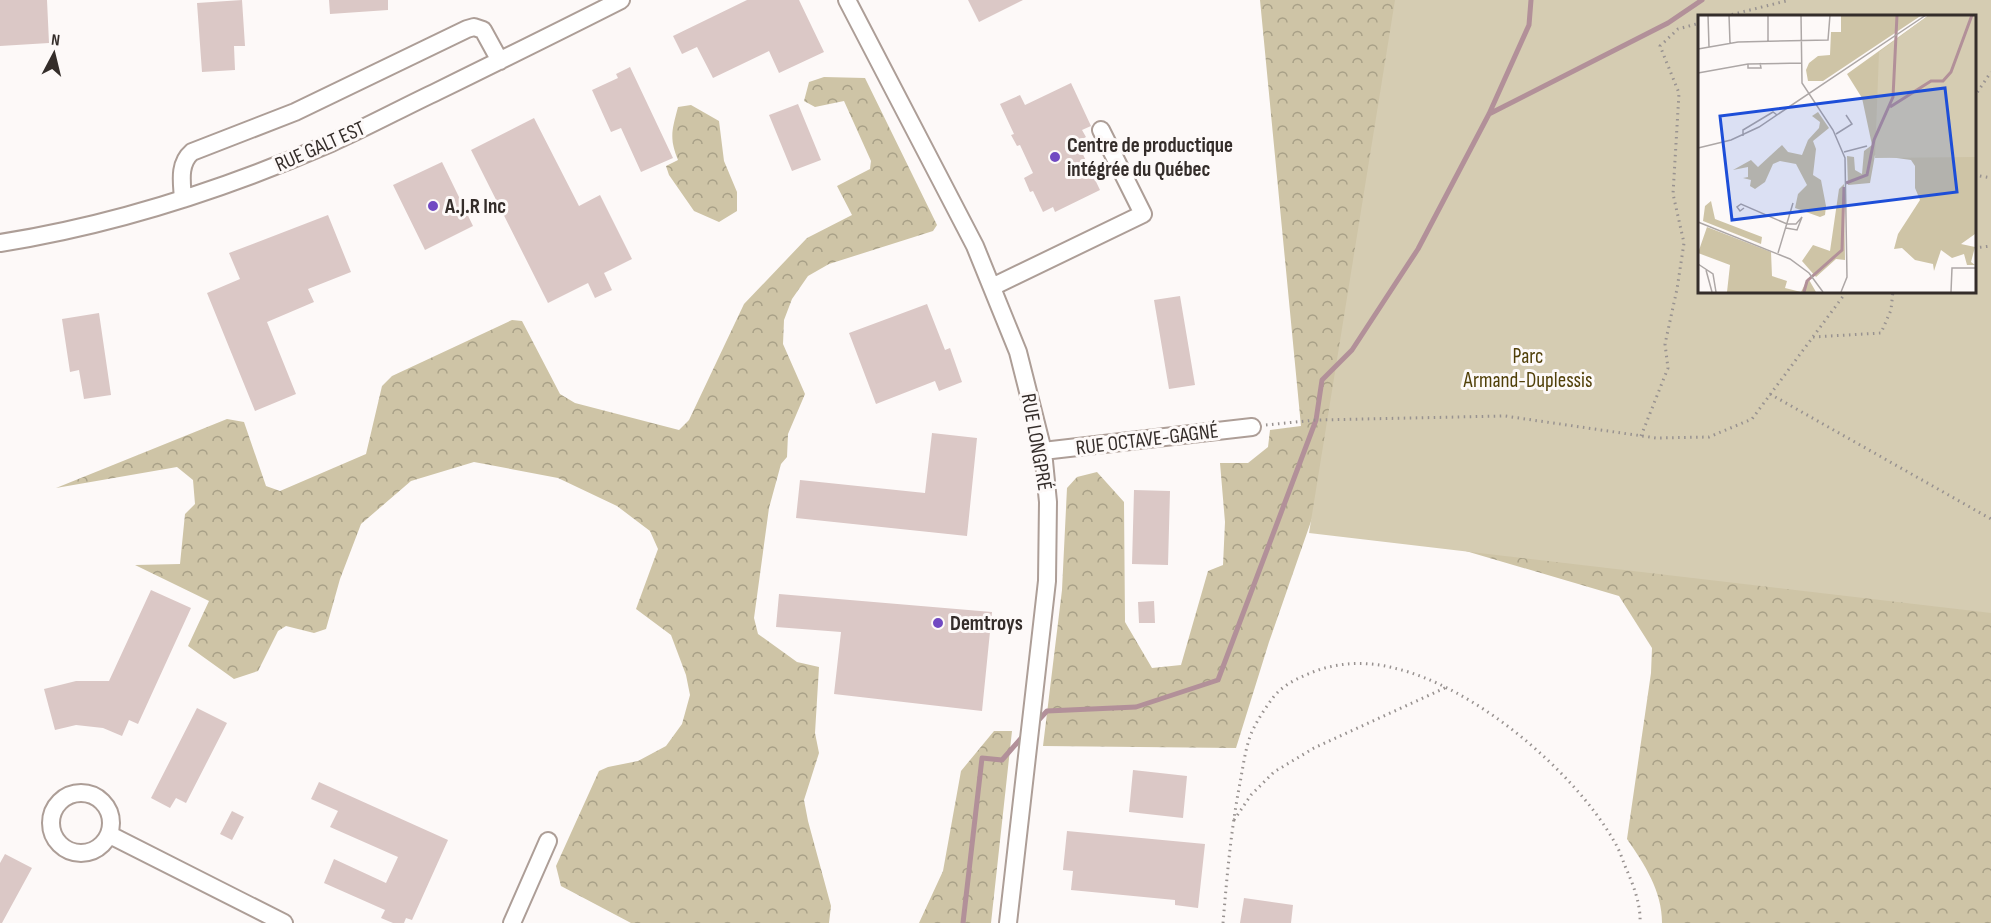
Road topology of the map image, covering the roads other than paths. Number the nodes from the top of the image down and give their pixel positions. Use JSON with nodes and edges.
{"nodes":[{"id":1,"x":621,"y":0,"type":"edge"},
{"id":2,"x":847,"y":0,"type":"edge"},
{"id":3,"x":500,"y":61,"type":"junction"},
{"id":4,"x":1101,"y":130,"type":"dead end"},
{"id":5,"x":183,"y":200,"type":"junction"},
{"id":6,"x":0,"y":243,"type":"edge"},
{"id":7,"x":992,"y":287,"type":"junction"},
{"id":8,"x":1252,"y":427,"type":"road end"},
{"id":9,"x":1043,"y":451,"type":"junction"},
{"id":10,"x":110,"y":835,"type":"dead end"},
{"id":11,"x":548,"y":840,"type":"dead end"},
{"id":12,"x":284,"y":923,"type":"edge"},
{"id":13,"x":512,"y":923,"type":"edge"},
{"id":14,"x":1008,"y":923,"type":"edge"}],
"edges":[{"from":1,"to":3,"type":"street","name":"RUE GALT EST"},
{"from":2,"to":7,"type":"street","name":"RUE LONGPRÉ"},
{"from":3,"to":5,"type":"street","name":"RUE GALT EST"},
{"from":3,"to":5,"type":"street"},
{"from":4,"to":7,"type":"street"},
{"from":5,"to":6,"type":"street","name":"RUE GALT EST"},
{"from":7,"to":9,"type":"street","name":"RUE LONGPRÉ"},
{"from":8,"to":9,"type":"street","name":"RUE OCTAVE-GAGNÉ"},
{"from":9,"to":14,"type":"street","name":"RUE LONGPRÉ"},
{"from":10,"to":12,"type":"street"},
{"from":11,"to":13,"type":"street"}]}
